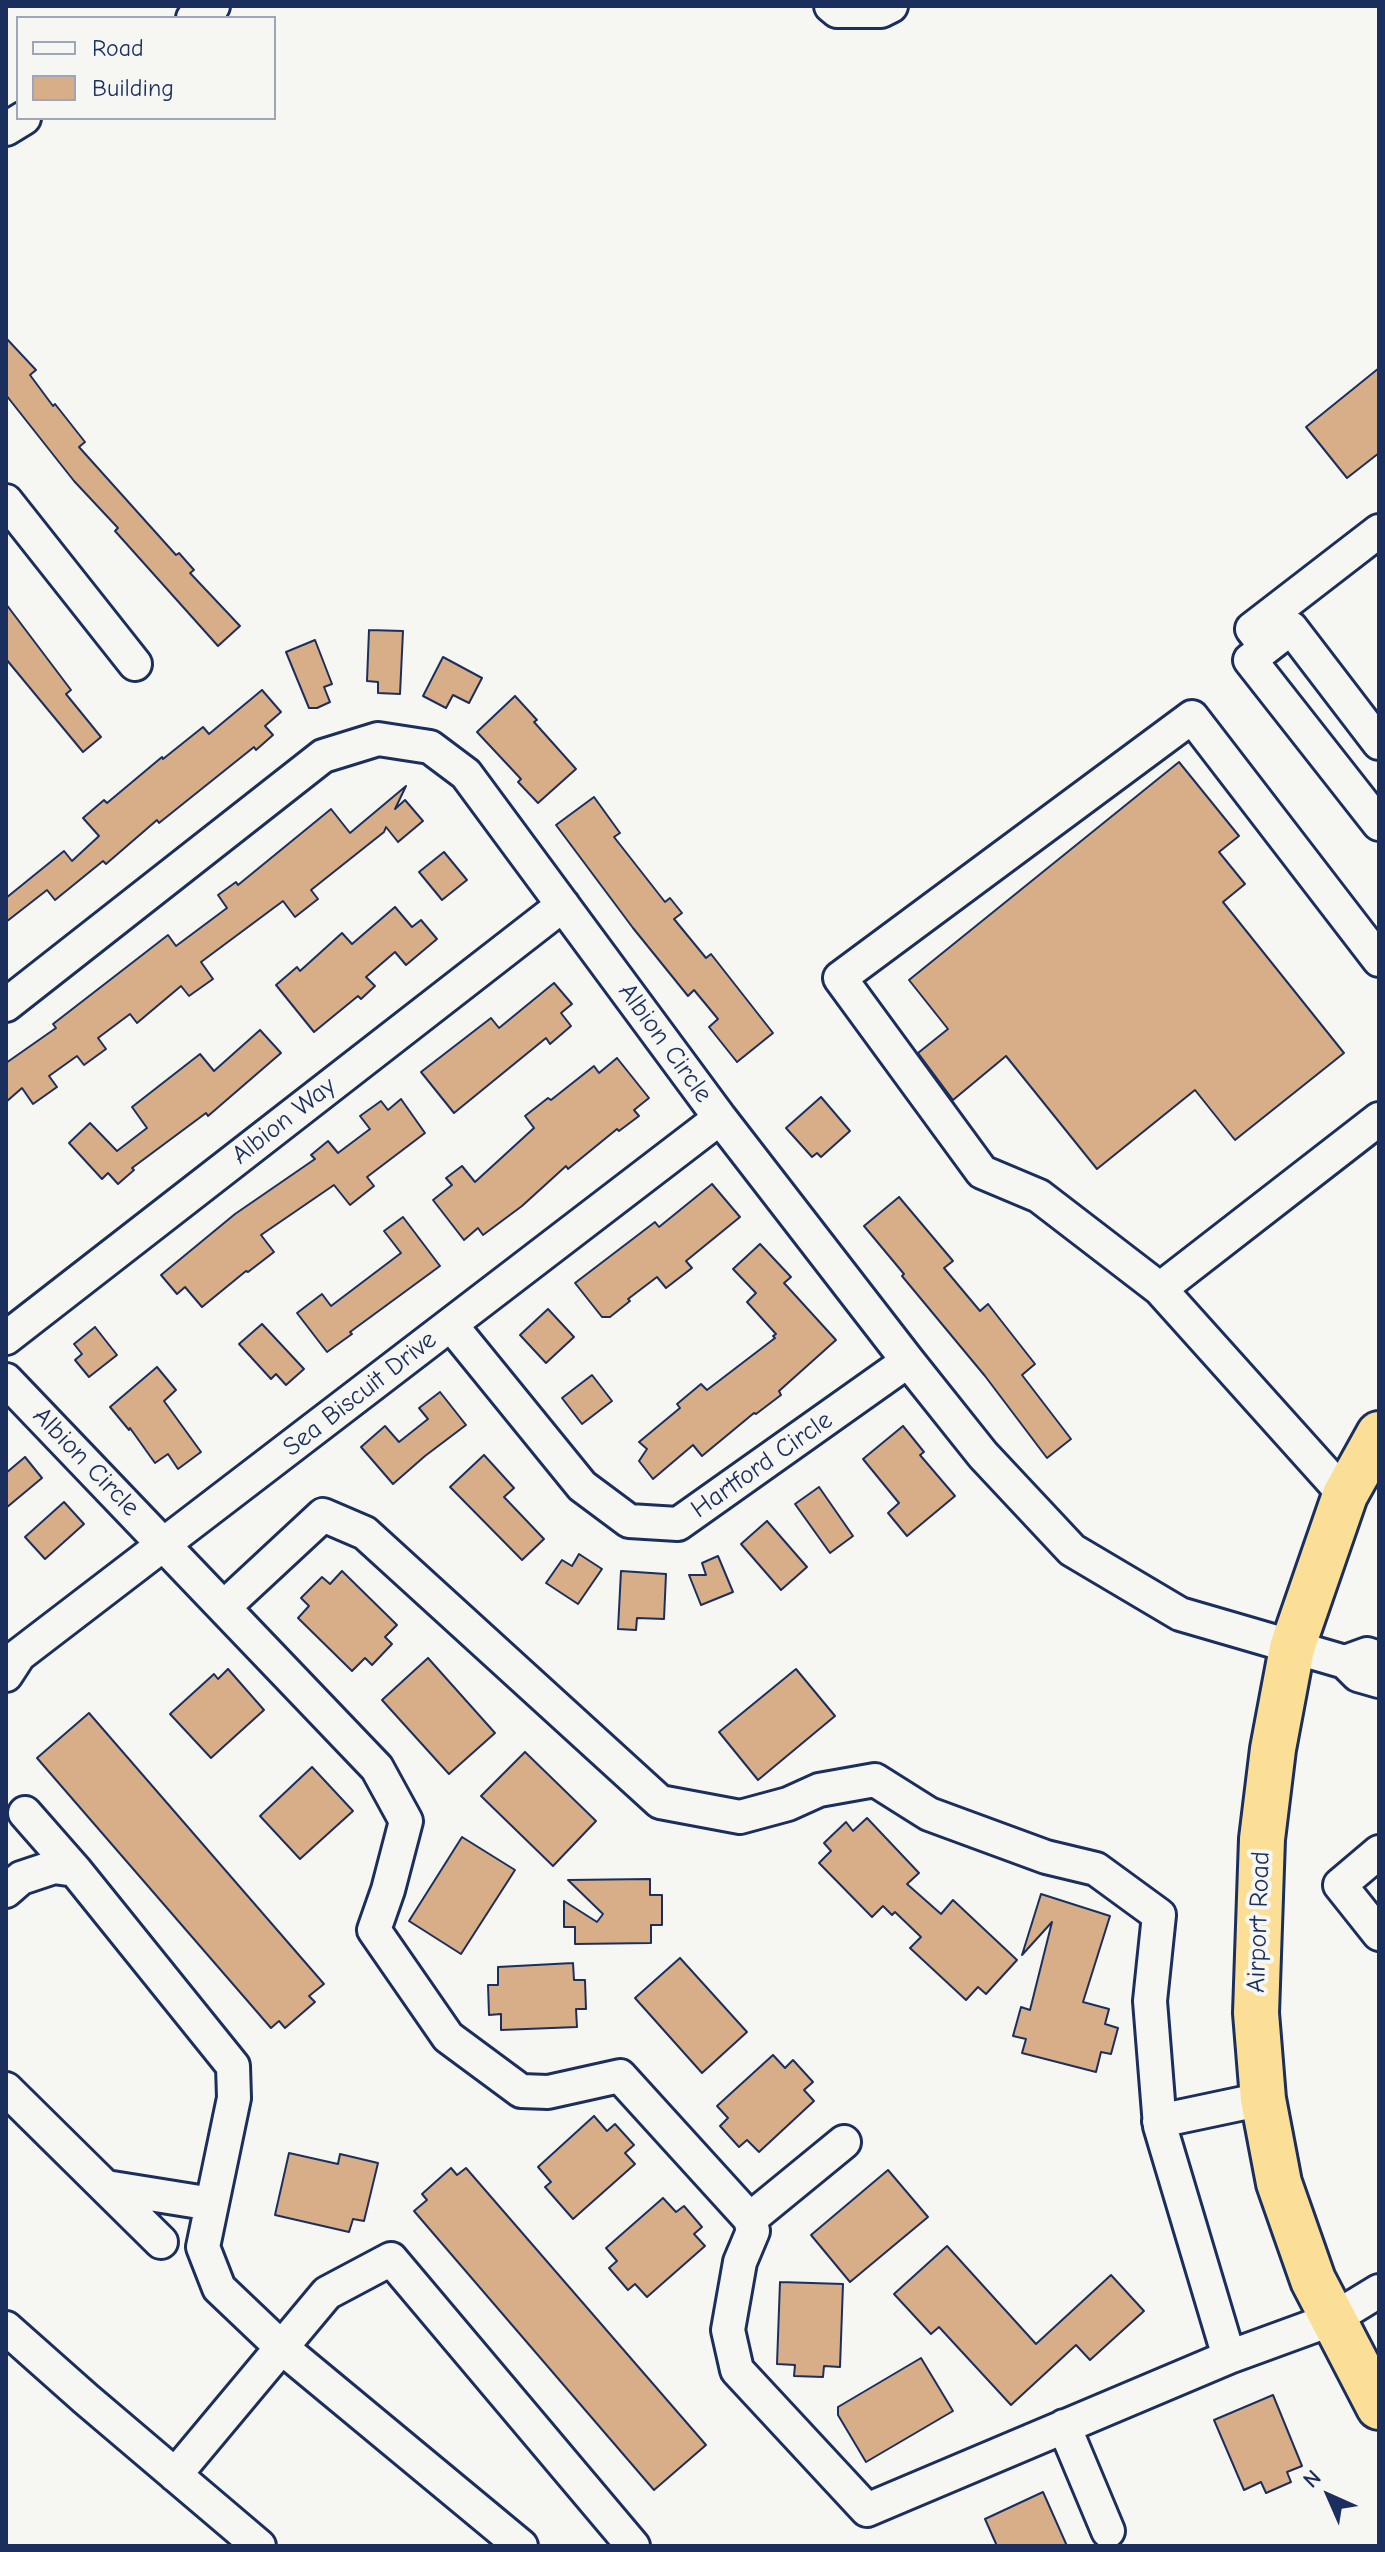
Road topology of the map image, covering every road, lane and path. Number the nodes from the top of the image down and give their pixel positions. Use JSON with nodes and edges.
{"nodes":[{"id":1,"x":831,"y":6,"type":"edge"},
{"id":2,"x":891,"y":6,"type":"edge"},
{"id":3,"x":6,"y":501,"type":"edge"},
{"id":4,"x":1379,"y":531,"type":"edge"},
{"id":5,"x":1266,"y":647,"type":"junction"},
{"id":6,"x":135,"y":664,"type":"dead end"},
{"id":7,"x":1379,"y":743,"type":"edge"},
{"id":8,"x":1379,"y":824,"type":"edge"},
{"id":9,"x":563,"y":905,"type":"junction"},
{"id":10,"x":1379,"y":960,"type":"edge"},
{"id":11,"x":6,"y":1005,"type":"edge"},
{"id":12,"x":720,"y":1118,"type":"junction"},
{"id":13,"x":1379,"y":1119,"type":"edge"},
{"id":14,"x":1160,"y":1289,"type":"junction"},
{"id":15,"x":451,"y":1325,"type":"junction"},
{"id":16,"x":6,"y":1338,"type":"edge"},
{"id":17,"x":908,"y":1361,"type":"junction"},
{"id":18,"x":6,"y":1380,"type":"edge"},
{"id":19,"x":1379,"y":1434,"type":"edge"},
{"id":20,"x":1345,"y":1495,"type":"junction"},
{"id":21,"x":165,"y":1544,"type":"junction"},
{"id":22,"x":224,"y":1607,"type":"junction"},
{"id":23,"x":1292,"y":1648,"type":"junction"},
{"id":24,"x":1379,"y":1658,"type":"edge"},
{"id":25,"x":1345,"y":1662,"type":"junction"},
{"id":26,"x":6,"y":1675,"type":"edge"},
{"id":27,"x":1379,"y":1681,"type":"edge"},
{"id":28,"x":25,"y":1813,"type":"dead end"},
{"id":29,"x":1379,"y":1852,"type":"edge"},
{"id":30,"x":75,"y":1870,"type":"junction"},
{"id":31,"x":6,"y":1891,"type":"edge"},
{"id":32,"x":1379,"y":1934,"type":"edge"},
{"id":33,"x":6,"y":2089,"type":"edge"},
{"id":34,"x":1263,"y":2099,"type":"junction"},
{"id":35,"x":1159,"y":2121,"type":"junction"},
{"id":36,"x":844,"y":2142,"type":"dead end"},
{"id":37,"x":106,"y":2187,"type":"junction"},
{"id":38,"x":212,"y":2204,"type":"junction"},
{"id":39,"x":750,"y":2219,"type":"junction"},
{"id":40,"x":161,"y":2242,"type":"dead end"},
{"id":41,"x":1379,"y":2291,"type":"edge"},
{"id":42,"x":1333,"y":2319,"type":"junction"},
{"id":43,"x":6,"y":2328,"type":"edge"},
{"id":44,"x":281,"y":2347,"type":"junction"},
{"id":45,"x":1229,"y":2357,"type":"junction"},
{"id":46,"x":1379,"y":2407,"type":"edge"},
{"id":47,"x":1064,"y":2426,"type":"junction"},
{"id":48,"x":175,"y":2475,"type":"junction"},
{"id":49,"x":1108,"y":2531,"type":"dead end"},
{"id":50,"x":259,"y":2546,"type":"edge"},
{"id":51,"x":521,"y":2546,"type":"edge"},
{"id":52,"x":633,"y":2546,"type":"edge"}],
"edges":[{"from":1,"to":2,"type":"street"},
{"from":3,"to":6,"type":"street"},
{"from":4,"to":5,"type":"street"},
{"from":5,"to":7,"type":"street"},
{"from":5,"to":8,"type":"street"},
{"from":9,"to":11,"type":"street","name":"Albion Circle"},
{"from":9,"to":12,"type":"street","name":"Albion Circle"},
{"from":9,"to":16,"type":"street","name":"Albion Way"},
{"from":10,"to":14,"type":"street"},
{"from":12,"to":15,"type":"street","name":"Sea Biscuit Drive"},
{"from":12,"to":17,"type":"street","name":"Albion Circle"},
{"from":13,"to":14,"type":"street"},
{"from":14,"to":20,"type":"street"},
{"from":15,"to":17,"type":"street","name":"Hartford Circle"},
{"from":15,"to":21,"type":"street","name":"Sea Biscuit Drive"},
{"from":17,"to":23,"type":"street","name":"Albion Circle"},
{"from":18,"to":21,"type":"street","name":"Albion Circle"},
{"from":19,"to":20,"type":"highway","name":"Airport Road"},
{"from":20,"to":23,"type":"highway","name":"Airport Road"},
{"from":21,"to":22,"type":"street","name":"Albion Circle"},
{"from":21,"to":26,"type":"street","name":"Sea Biscuit Drive"},
{"from":22,"to":35,"type":"street"},
{"from":22,"to":39,"type":"street","name":"Albion Circle"},
{"from":23,"to":25,"type":"street","name":"Albion Circle"},
{"from":23,"to":34,"type":"highway","name":"Airport Road"},
{"from":24,"to":25,"type":"street"},
{"from":25,"to":27,"type":"street"},
{"from":28,"to":30,"type":"street"},
{"from":29,"to":32,"type":"street"},
{"from":30,"to":31,"type":"street"},
{"from":30,"to":38,"type":"street"},
{"from":33,"to":37,"type":"street"},
{"from":34,"to":35,"type":"street"},
{"from":34,"to":42,"type":"highway","name":"Airport Road"},
{"from":35,"to":45,"type":"street"},
{"from":36,"to":39,"type":"street"},
{"from":37,"to":38,"type":"street"},
{"from":37,"to":40,"type":"street"},
{"from":38,"to":44,"type":"street"},
{"from":39,"to":47,"type":"street"},
{"from":41,"to":42,"type":"street"},
{"from":42,"to":45,"type":"street"},
{"from":42,"to":46,"type":"highway","name":"Airport Road"},
{"from":43,"to":48,"type":"street"},
{"from":44,"to":48,"type":"street"},
{"from":44,"to":51,"type":"street"},
{"from":44,"to":52,"type":"street"},
{"from":45,"to":47,"type":"street"},
{"from":47,"to":49,"type":"street"},
{"from":48,"to":50,"type":"street"}]}
